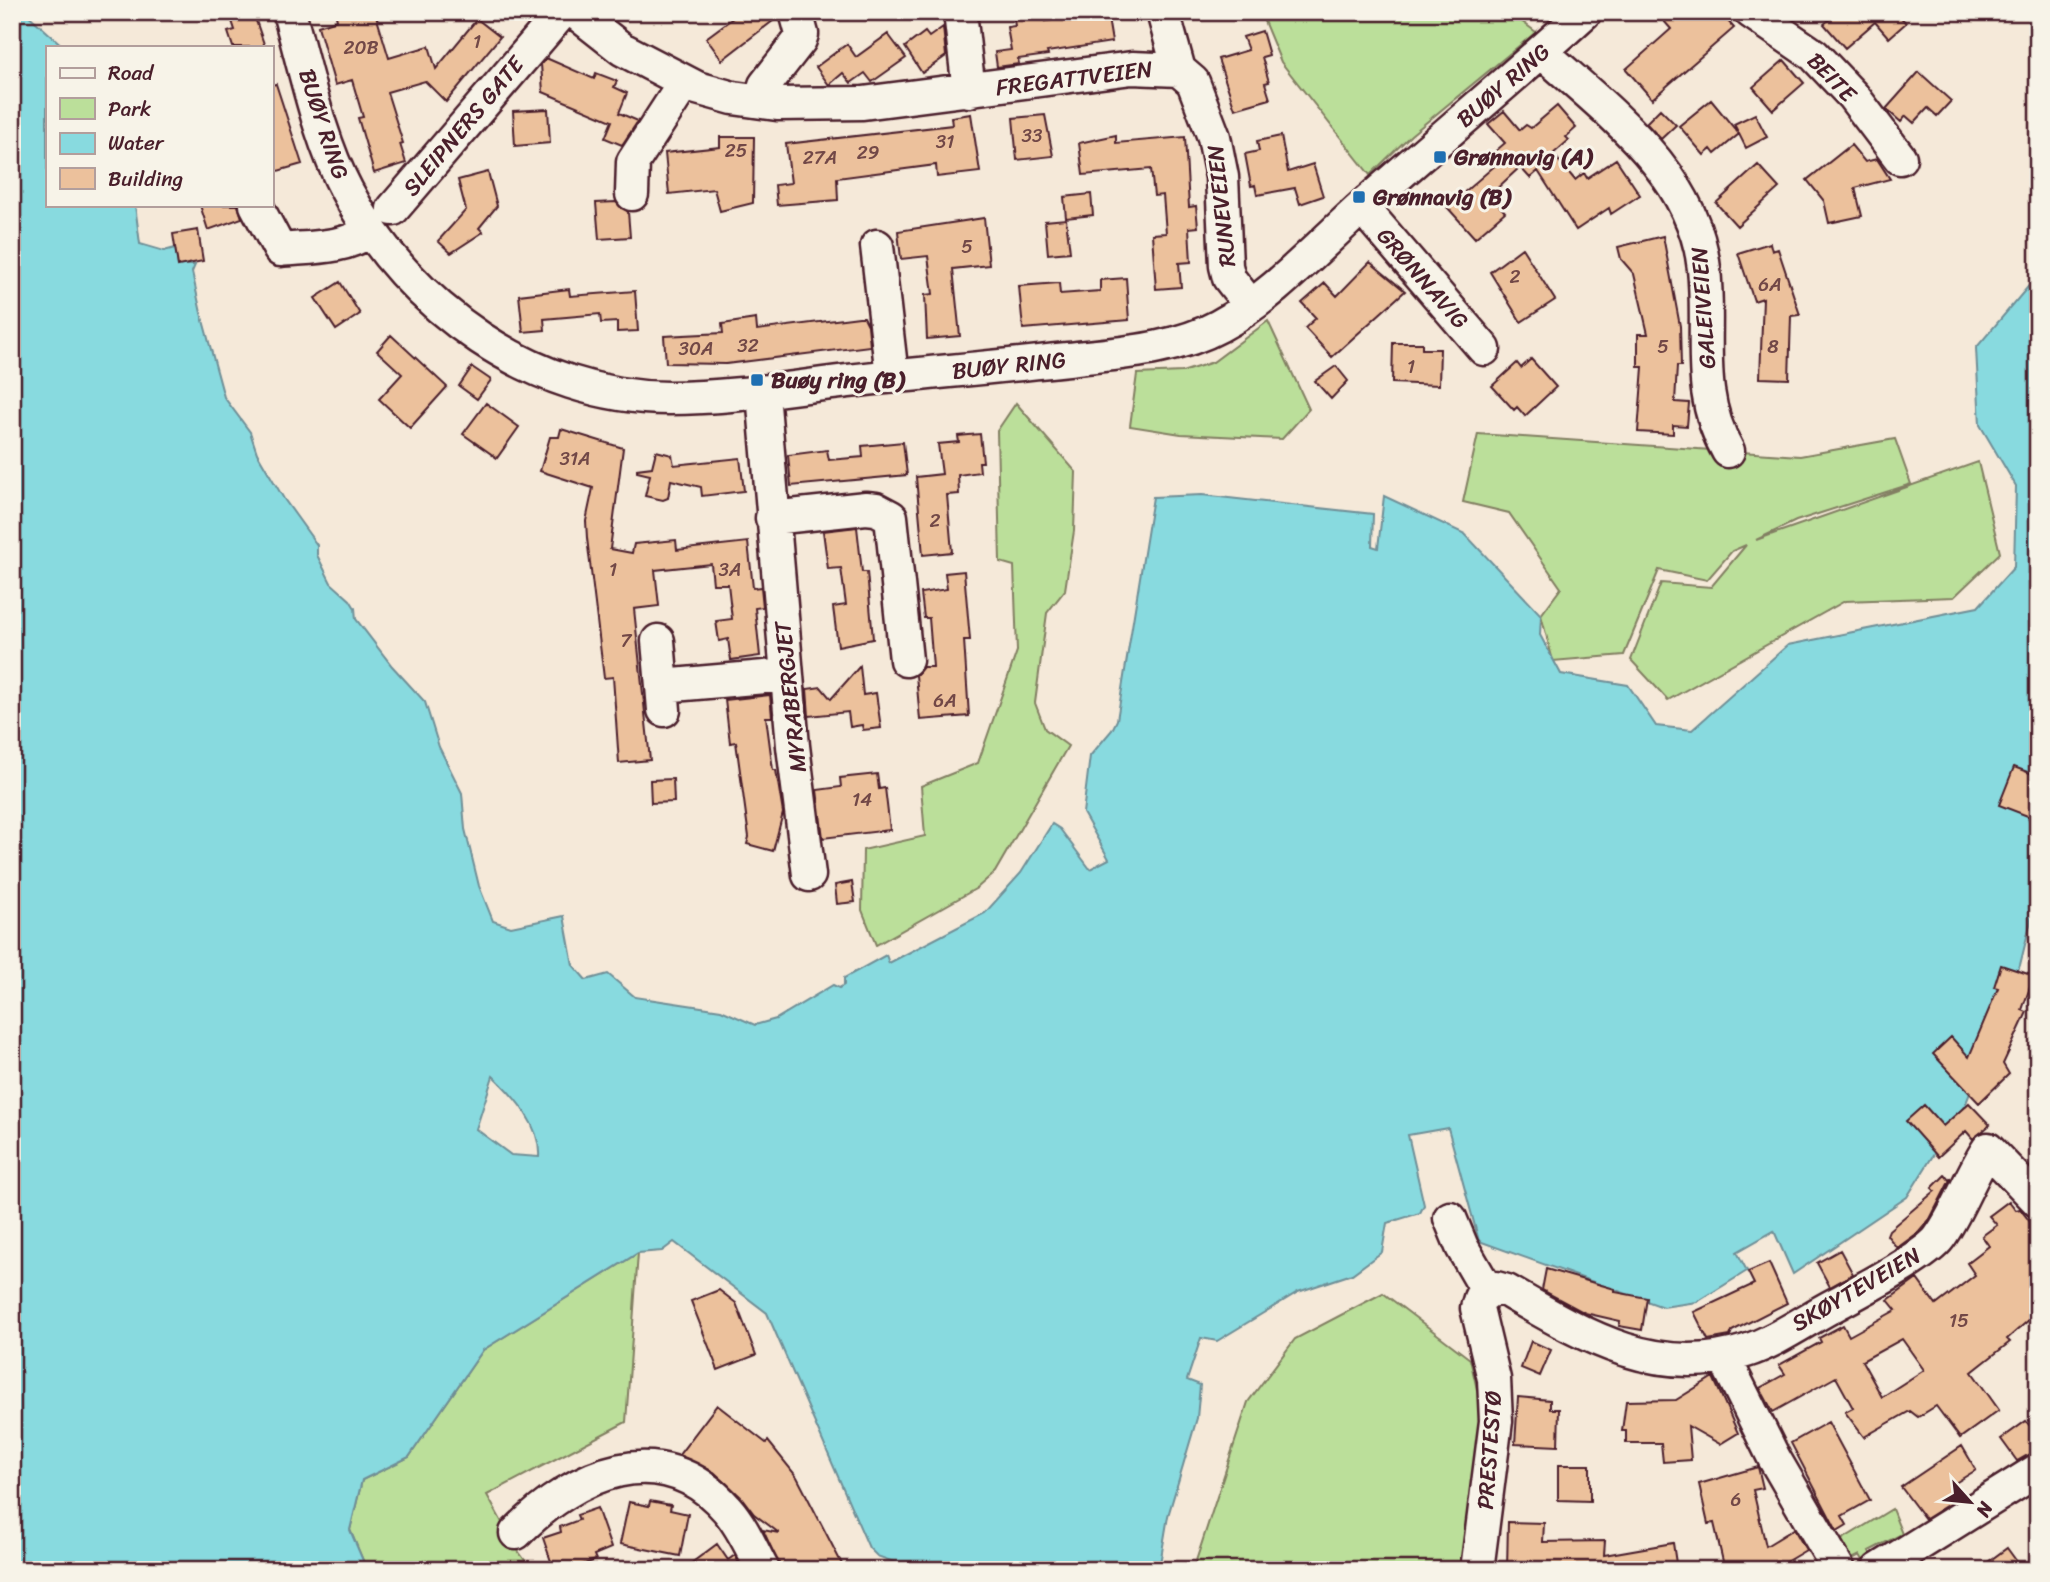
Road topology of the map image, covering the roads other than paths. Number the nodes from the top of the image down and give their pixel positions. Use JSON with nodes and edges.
{"nodes":[{"id":1,"x":289,"y":12,"type":"edge"},
{"id":2,"x":562,"y":12,"type":"edge"},
{"id":3,"x":575,"y":12,"type":"edge"},
{"id":4,"x":796,"y":12,"type":"edge"},
{"id":5,"x":960,"y":12,"type":"edge"},
{"id":6,"x":1585,"y":12,"type":"edge"},
{"id":7,"x":1751,"y":12,"type":"edge"},
{"id":8,"x":1159,"y":18,"type":"edge"},
{"id":9,"x":1542,"y":52,"type":"junction"},
{"id":10,"x":1179,"y":70,"type":"junction"},
{"id":11,"x":685,"y":82,"type":"junction"},
{"id":12,"x":969,"y":91,"type":"junction"},
{"id":13,"x":760,"y":101,"type":"junction"},
{"id":14,"x":1900,"y":158,"type":"dead end"},
{"id":15,"x":632,"y":194,"type":"dead end"},
{"id":16,"x":257,"y":206,"type":"edge"},
{"id":17,"x":1363,"y":207,"type":"junction"},
{"id":18,"x":393,"y":209,"type":"dead end"},
{"id":19,"x":370,"y":231,"type":"junction"},
{"id":20,"x":877,"y":246,"type":"dead end"},
{"id":21,"x":1250,"y":305,"type":"junction"},
{"id":22,"x":1484,"y":349,"type":"dead end"},
{"id":23,"x":892,"y":376,"type":"junction"},
{"id":24,"x":763,"y":393,"type":"junction"},
{"id":25,"x":1728,"y":452,"type":"dead end"},
{"id":26,"x":772,"y":518,"type":"junction"},
{"id":27,"x":658,"y":641,"type":"dead end"},
{"id":28,"x":906,"y":660,"type":"dead end"},
{"id":29,"x":787,"y":675,"type":"junction"},
{"id":30,"x":809,"y":875,"type":"dead end"},
{"id":31,"x":2028,"y":1192,"type":"edge"},
{"id":32,"x":1451,"y":1218,"type":"dead end"},
{"id":33,"x":1488,"y":1292,"type":"junction"},
{"id":34,"x":1724,"y":1357,"type":"junction"},
{"id":35,"x":2038,"y":1470,"type":"edge"},
{"id":36,"x":516,"y":1533,"type":"dead end"},
{"id":37,"x":763,"y":1570,"type":"edge"},
{"id":38,"x":1477,"y":1570,"type":"edge"},
{"id":39,"x":1839,"y":1570,"type":"edge"},
{"id":40,"x":1878,"y":1570,"type":"edge"}],
"edges":[{"from":1,"to":19,"type":"street","name":"BUØY RING"},
{"from":2,"to":18,"type":"street","name":"SLEIPNERS GATE"},
{"from":3,"to":11,"type":"street","name":"FREGATTVEIEN"},
{"from":4,"to":13,"type":"street"},
{"from":5,"to":12,"type":"street","name":"FREGATTVEIEN"},
{"from":6,"to":9,"type":"street","name":"BUØY RING"},
{"from":7,"to":14,"type":"street","name":"BEITE"},
{"from":8,"to":10,"type":"street","name":"RUNEVEIEN"},
{"from":9,"to":17,"type":"street","name":"BUØY RING"},
{"from":9,"to":25,"type":"street","name":"GALEIVEIEN"},
{"from":10,"to":12,"type":"street","name":"FREGATTVEIEN"},
{"from":10,"to":21,"type":"street","name":"RUNEVEIEN"},
{"from":11,"to":13,"type":"street","name":"FREGATTVEIEN"},
{"from":11,"to":15,"type":"street"},
{"from":12,"to":13,"type":"street","name":"FREGATTVEIEN"},
{"from":16,"to":19,"type":"street"},
{"from":17,"to":21,"type":"street","name":"BUØY RING"},
{"from":17,"to":22,"type":"street","name":"GRØNNAVIG"},
{"from":19,"to":24,"type":"street","name":"BUØY RING"},
{"from":20,"to":23,"type":"street"},
{"from":21,"to":23,"type":"street","name":"BUØY RING"},
{"from":23,"to":24,"type":"street","name":"BUØY RING"},
{"from":24,"to":26,"type":"street","name":"MYRABERGJET"},
{"from":26,"to":28,"type":"street"},
{"from":26,"to":29,"type":"street","name":"MYRABERGJET"},
{"from":27,"to":29,"type":"street"},
{"from":29,"to":30,"type":"street","name":"MYRABERGJET"},
{"from":31,"to":34,"type":"street","name":"SKØYTEVEIEN"},
{"from":32,"to":33,"type":"street"},
{"from":33,"to":34,"type":"street","name":"SKØYTEVEIEN"},
{"from":33,"to":38,"type":"street","name":"PRESTESTØ"},
{"from":34,"to":39,"type":"street"},
{"from":35,"to":40,"type":"street"},
{"from":36,"to":37,"type":"street"}]}
